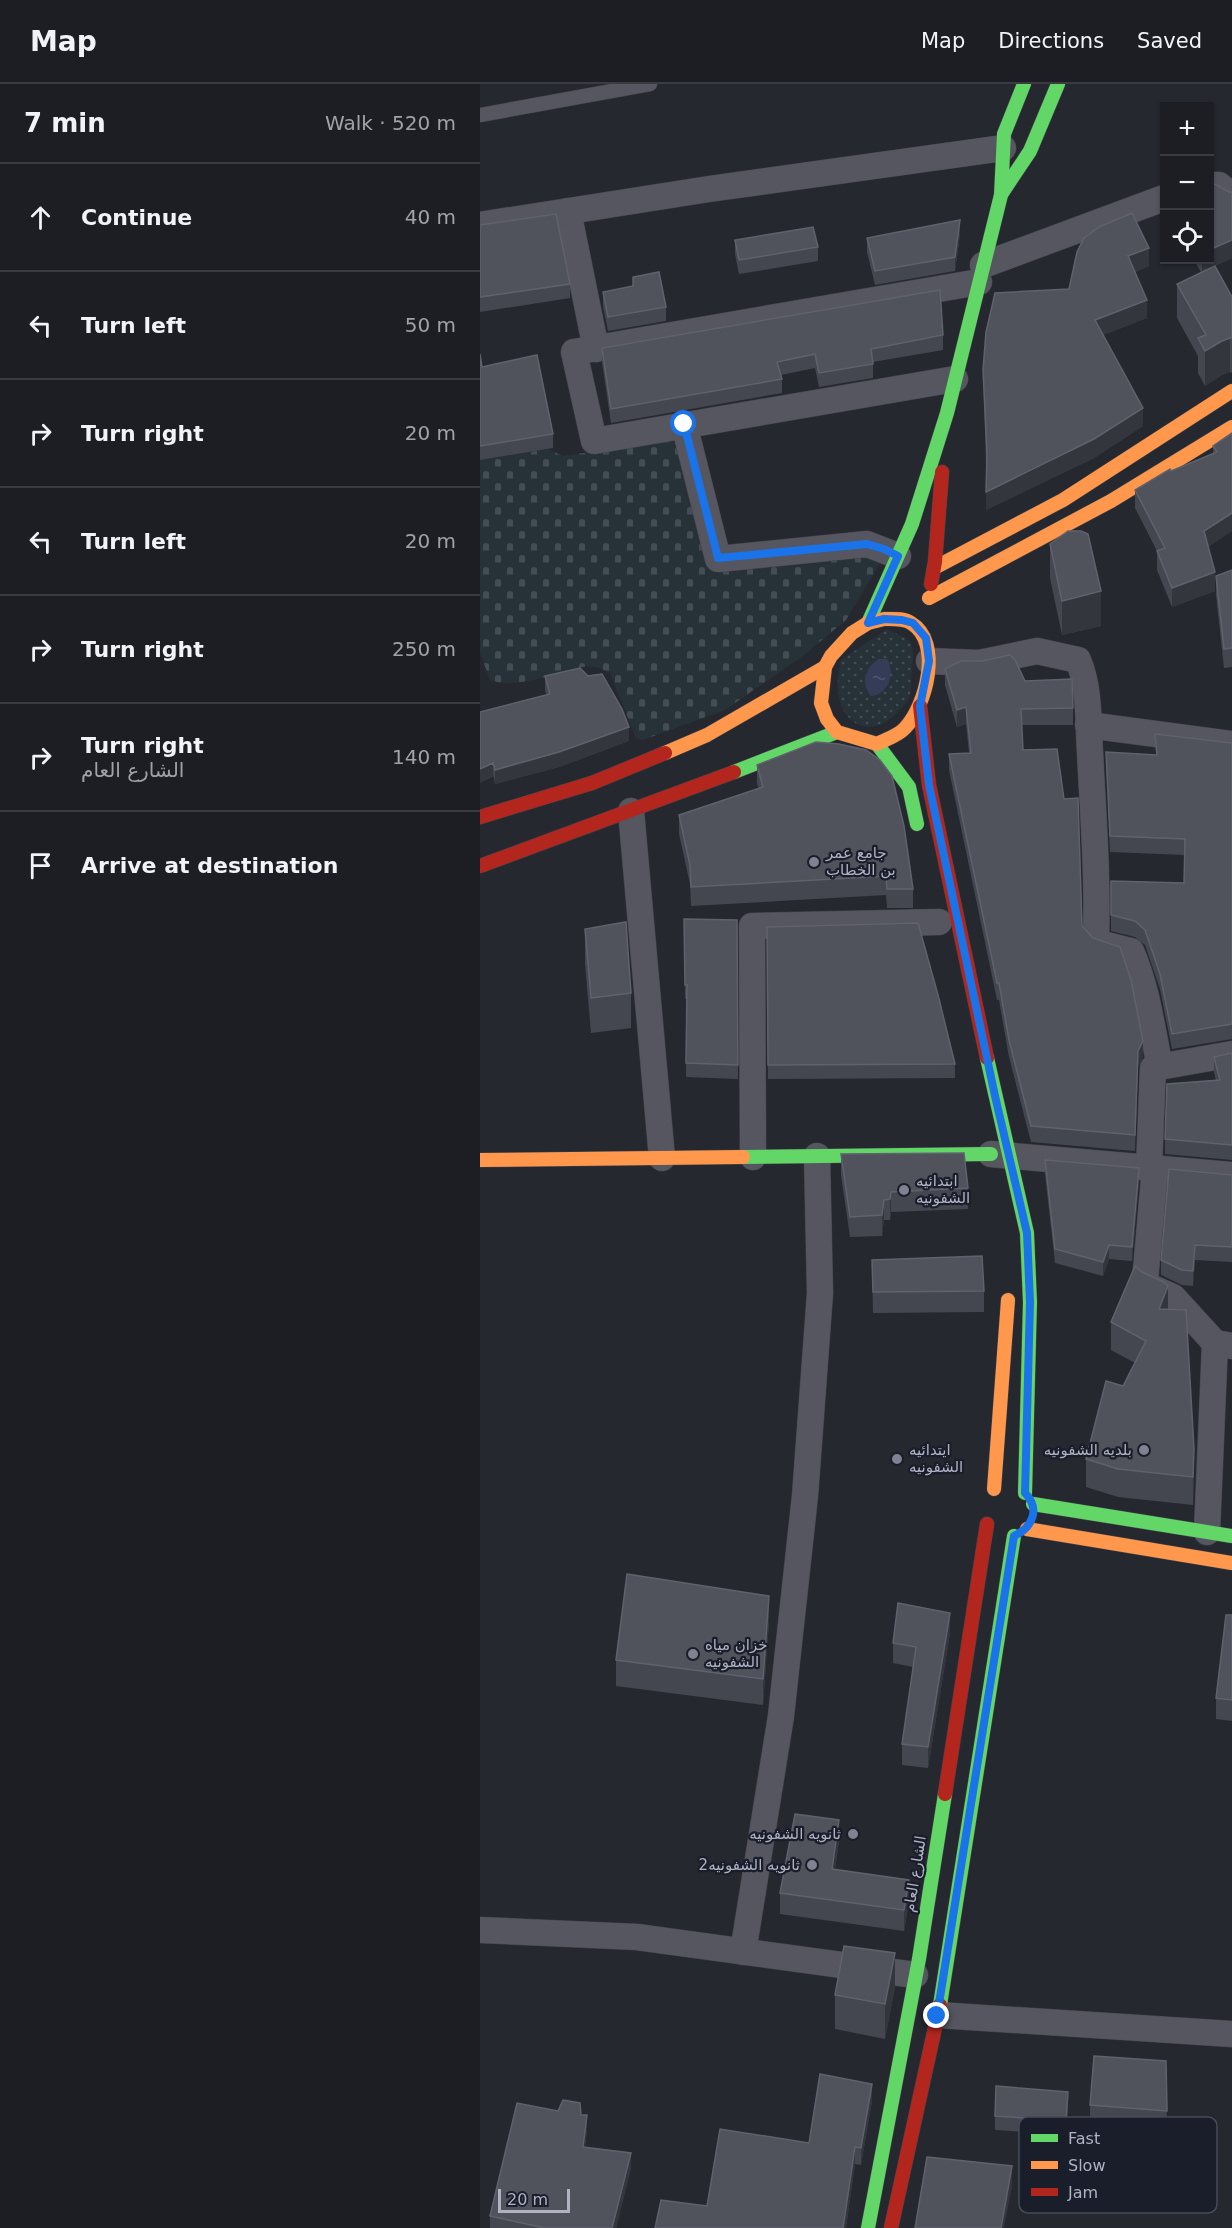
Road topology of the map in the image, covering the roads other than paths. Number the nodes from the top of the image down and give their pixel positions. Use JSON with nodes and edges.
{"nodes":[{"id":1,"x":650,"y":84,"type":"edge"},
{"id":2,"x":1024,"y":84,"type":"edge"},
{"id":3,"x":1058,"y":84,"type":"edge"},
{"id":4,"x":480,"y":115,"type":"edge"},
{"id":5,"x":1003,"y":148,"type":"junction"},
{"id":6,"x":1214,"y":185,"type":"edge"},
{"id":7,"x":1001,"y":195,"type":"junction"},
{"id":8,"x":1232,"y":196,"type":"edge"},
{"id":9,"x":1160,"y":200,"type":"edge"},
{"id":10,"x":568,"y":211,"type":"junction"},
{"id":11,"x":480,"y":225,"type":"edge"},
{"id":12,"x":981,"y":273,"type":"junction"},
{"id":13,"x":596,"y":349,"type":"junction"},
{"id":14,"x":955,"y":379,"type":"junction"},
{"id":15,"x":1232,"y":392,"type":"edge"},
{"id":16,"x":947,"y":413,"type":"junction"},
{"id":17,"x":684,"y":424,"type":"junction"},
{"id":18,"x":1232,"y":427,"type":"edge"},
{"id":19,"x":898,"y":556,"type":"junction"},
{"id":20,"x":934,"y":568,"type":"junction"},
{"id":21,"x":928,"y":608,"type":"junction"},
{"id":22,"x":868,"y":623,"type":"junction"},
{"id":23,"x":928,"y":650,"type":"junction"},
{"id":24,"x":825,"y":667,"type":"junction"},
{"id":25,"x":920,"y":706,"type":"junction"},
{"id":26,"x":1088,"y":725,"type":"junction"},
{"id":27,"x":837,"y":732,"type":"junction"},
{"id":28,"x":877,"y":744,"type":"junction"},
{"id":29,"x":1232,"y":744,"type":"edge"},
{"id":30,"x":631,"y":811,"type":"junction"},
{"id":31,"x":480,"y":817,"type":"edge"},
{"id":32,"x":921,"y":841,"type":"dead end"},
{"id":33,"x":480,"y":866,"type":"edge"},
{"id":34,"x":938,"y":921,"type":"dead end"},
{"id":35,"x":1232,"y":1054,"type":"edge"},
{"id":36,"x":1160,"y":1067,"type":"junction"},
{"id":37,"x":817,"y":1156,"type":"junction"},
{"id":38,"x":996,"y":1156,"type":"junction"},
{"id":39,"x":753,"y":1157,"type":"junction"},
{"id":40,"x":662,"y":1158,"type":"junction"},
{"id":41,"x":480,"y":1160,"type":"edge"},
{"id":42,"x":1152,"y":1168,"type":"junction"},
{"id":43,"x":1232,"y":1175,"type":"edge"},
{"id":44,"x":1008,"y":1287,"type":"dead end"},
{"id":45,"x":1223,"y":1345,"type":"edge"},
{"id":46,"x":1014,"y":1492,"type":"junction"},
{"id":47,"x":987,"y":1524,"type":"junction"},
{"id":48,"x":1027,"y":1529,"type":"junction"},
{"id":49,"x":1207,"y":1532,"type":"junction"},
{"id":50,"x":1014,"y":1536,"type":"junction"},
{"id":51,"x":1232,"y":1536,"type":"edge"},
{"id":52,"x":1232,"y":1563,"type":"edge"},
{"id":53,"x":480,"y":1930,"type":"edge"},
{"id":54,"x":743,"y":1952,"type":"junction"},
{"id":55,"x":915,"y":1975,"type":"junction"},
{"id":56,"x":938,"y":2015,"type":"junction"},
{"id":57,"x":1232,"y":2034,"type":"edge"},
{"id":58,"x":868,"y":2228,"type":"edge"},
{"id":59,"x":891,"y":2228,"type":"edge"}],
"edges":[{"from":1,"to":4,"type":"lane"},
{"from":2,"to":5,"type":"main road"},
{"from":3,"to":7,"type":"main road"},
{"from":5,"to":7,"type":"main road"},
{"from":5,"to":10,"type":"street"},
{"from":6,"to":8,"type":"street"},
{"from":7,"to":12,"type":"main road"},
{"from":9,"to":12,"type":"street"},
{"from":10,"to":11,"type":"street"},
{"from":10,"to":13,"type":"street"},
{"from":12,"to":13,"type":"street"},
{"from":12,"to":14,"type":"main road"},
{"from":13,"to":17,"type":"street"},
{"from":14,"to":16,"type":"main road"},
{"from":14,"to":17,"type":"street"},
{"from":15,"to":20,"type":"main road"},
{"from":16,"to":19,"type":"main road"},
{"from":16,"to":20,"type":"main road"},
{"from":17,"to":19,"type":"street"},
{"from":18,"to":21,"type":"main road"},
{"from":19,"to":22,"type":"main road"},
{"from":20,"to":21,"type":"main road"},
{"from":21,"to":23,"type":"main road"},
{"from":22,"to":23,"type":"main road"},
{"from":22,"to":24,"type":"main road"},
{"from":23,"to":25,"type":"main road"},
{"from":23,"to":26,"type":"street"},
{"from":24,"to":27,"type":"main road"},
{"from":24,"to":31,"type":"main road"},
{"from":25,"to":28,"type":"main road"},
{"from":25,"to":38,"type":"main road"},
{"from":26,"to":29,"type":"street"},
{"from":26,"to":36,"type":"street"},
{"from":27,"to":28,"type":"main road"},
{"from":27,"to":30,"type":"main road"},
{"from":28,"to":32,"type":"main road"},
{"from":30,"to":33,"type":"main road"},
{"from":30,"to":40,"type":"street"},
{"from":34,"to":39,"type":"street"},
{"from":35,"to":36,"type":"street"},
{"from":36,"to":42,"type":"street"},
{"from":37,"to":38,"type":"main road"},
{"from":37,"to":39,"type":"main road"},
{"from":37,"to":54,"type":"street"},
{"from":38,"to":42,"type":"street"},
{"from":38,"to":46,"type":"main road"},
{"from":39,"to":40,"type":"main road"},
{"from":40,"to":41,"type":"main road"},
{"from":42,"to":43,"type":"street"},
{"from":42,"to":45,"type":"street"},
{"from":44,"to":46,"type":"main road"},
{"from":45,"to":49,"type":"street"},
{"from":46,"to":47,"type":"main road"},
{"from":46,"to":48,"type":"main road"},
{"from":46,"to":49,"type":"main road"},
{"from":47,"to":50,"type":"main road"},
{"from":47,"to":55,"type":"main road","name":"الشارع العام"},
{"from":48,"to":50,"type":"main road"},
{"from":48,"to":52,"type":"main road"},
{"from":49,"to":51,"type":"main road"},
{"from":50,"to":56,"type":"main road"},
{"from":53,"to":54,"type":"street"},
{"from":54,"to":55,"type":"street"},
{"from":55,"to":58,"type":"main road","name":"الشارع العام"},
{"from":56,"to":57,"type":"street"},
{"from":56,"to":59,"type":"main road"}]}
